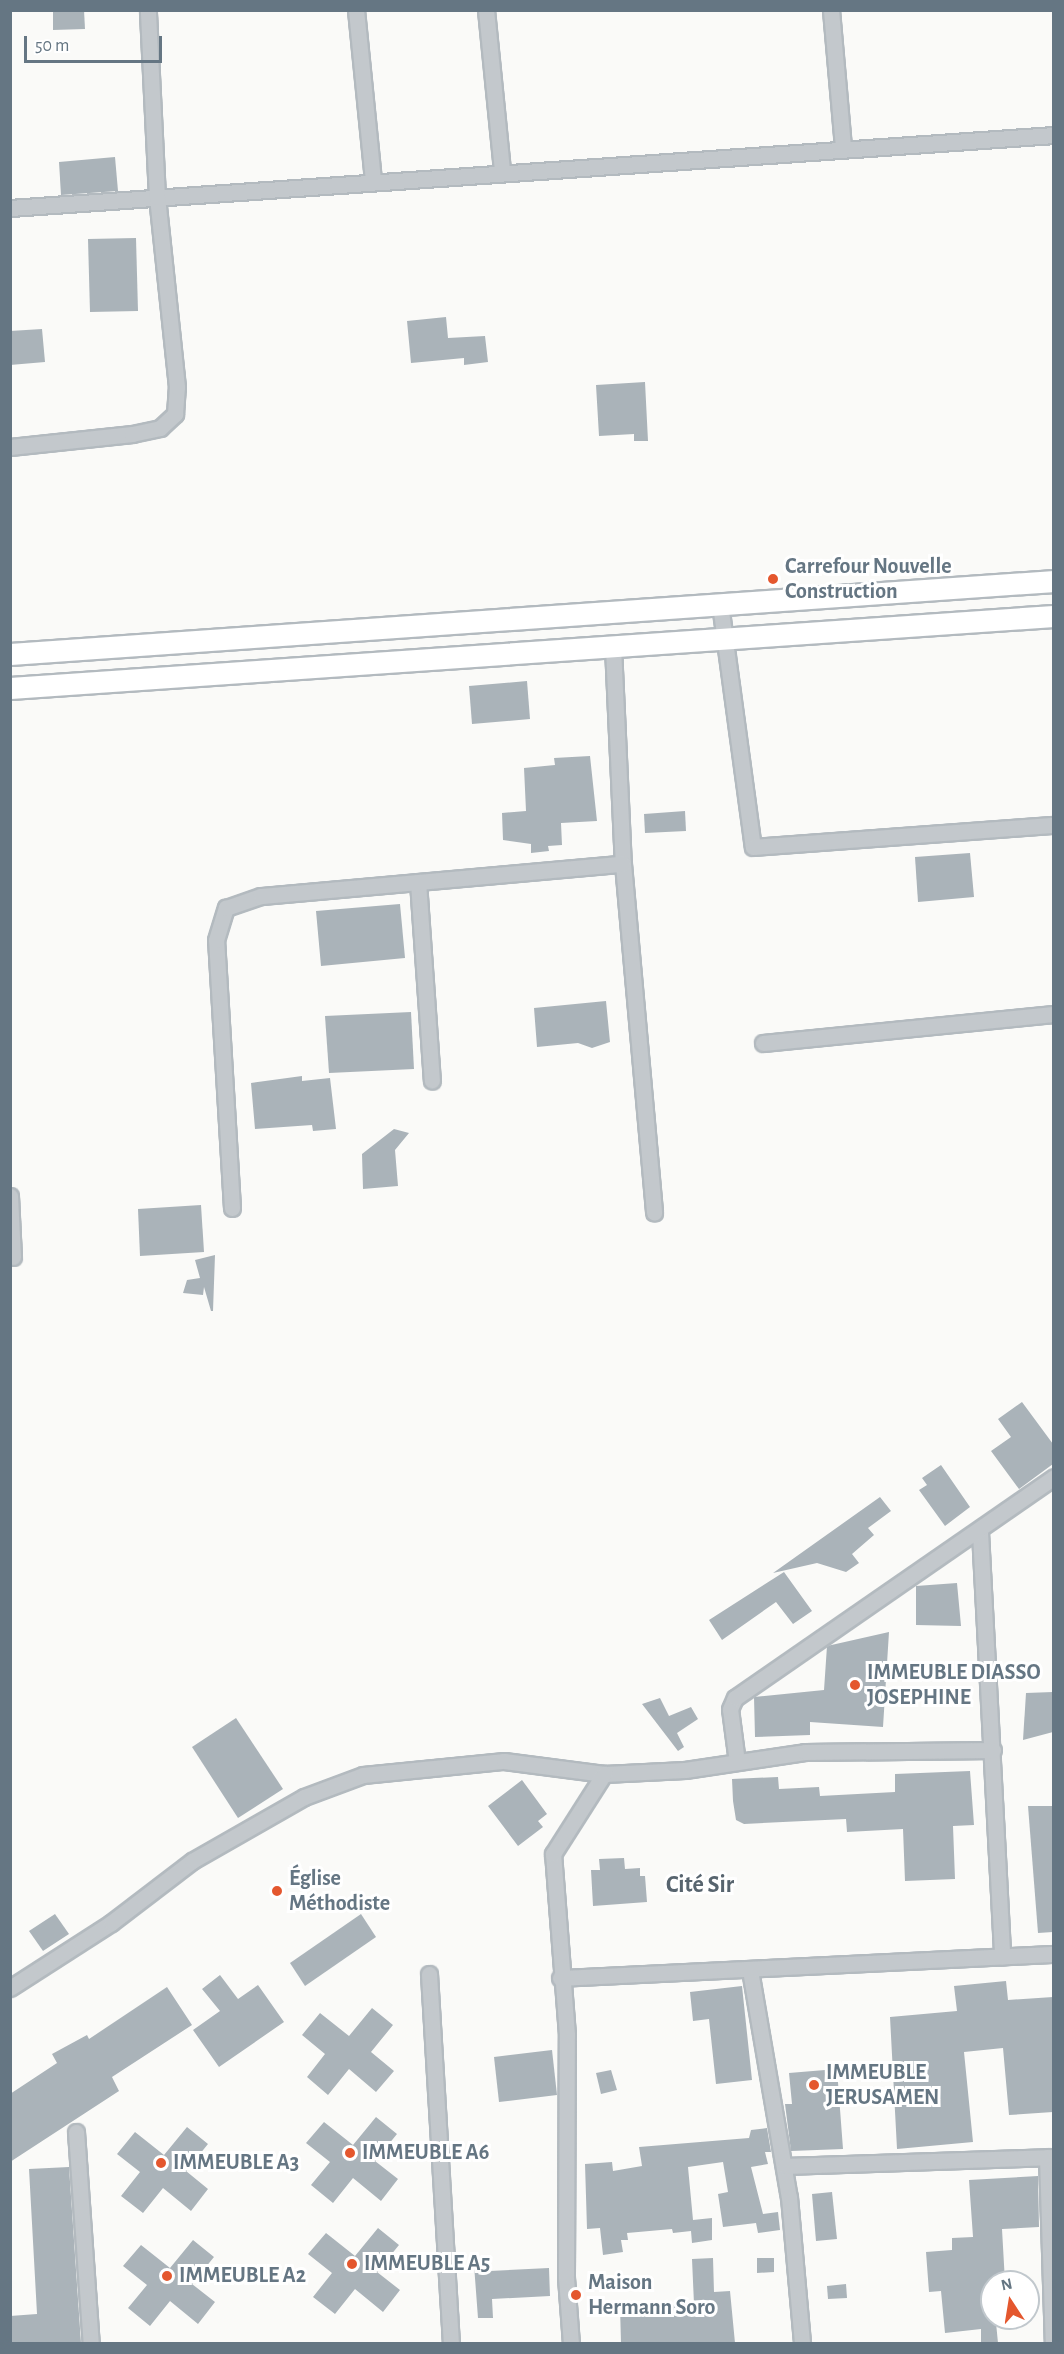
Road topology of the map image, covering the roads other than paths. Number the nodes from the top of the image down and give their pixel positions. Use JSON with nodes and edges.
{"nodes":[{"id":1,"x":148,"y":10,"type":"edge"},
{"id":2,"x":356,"y":10,"type":"edge"},
{"id":3,"x":486,"y":10,"type":"edge"},
{"id":4,"x":831,"y":10,"type":"edge"},
{"id":5,"x":1053,"y":135,"type":"edge"},
{"id":6,"x":843,"y":147,"type":"junction"},
{"id":7,"x":502,"y":171,"type":"junction"},
{"id":8,"x":373,"y":181,"type":"junction"},
{"id":9,"x":157,"y":197,"type":"junction"},
{"id":10,"x":10,"y":208,"type":"edge"},
{"id":11,"x":10,"y":447,"type":"edge"},
{"id":12,"x":1053,"y":581,"type":"edge"},
{"id":13,"x":720,"y":604,"type":"junction"},
{"id":14,"x":1053,"y":616,"type":"edge"},
{"id":15,"x":725,"y":642,"type":"junction"},
{"id":16,"x":613,"y":647,"type":"junction"},
{"id":17,"x":10,"y":654,"type":"edge"},
{"id":18,"x":10,"y":688,"type":"edge"},
{"id":19,"x":1053,"y":825,"type":"edge"},
{"id":20,"x":623,"y":864,"type":"junction"},
{"id":21,"x":418,"y":882,"type":"junction"},
{"id":22,"x":1053,"y":1014,"type":"edge"},
{"id":23,"x":763,"y":1042,"type":"dead end"},
{"id":24,"x":432,"y":1081,"type":"dead end"},
{"id":25,"x":10,"y":1196,"type":"edge"},
{"id":26,"x":232,"y":1208,"type":"dead end"},
{"id":27,"x":654,"y":1214,"type":"dead end"},
{"id":28,"x":12,"y":1257,"type":"dead end"},
{"id":29,"x":1053,"y":1477,"type":"edge"},
{"id":30,"x":980,"y":1532,"type":"junction"},
{"id":31,"x":993,"y":1750,"type":"junction"},
{"id":32,"x":737,"y":1762,"type":"junction"},
{"id":33,"x":604,"y":1774,"type":"junction"},
{"id":34,"x":1053,"y":1954,"type":"edge"},
{"id":35,"x":1002,"y":1956,"type":"junction"},
{"id":36,"x":750,"y":1970,"type":"junction"},
{"id":37,"x":429,"y":1974,"type":"dead end"},
{"id":38,"x":560,"y":1978,"type":"junction"},
{"id":39,"x":10,"y":1988,"type":"edge"},
{"id":40,"x":76,"y":2132,"type":"dead end"},
{"id":41,"x":1050,"y":2157,"type":"edge"},
{"id":42,"x":785,"y":2166,"type":"junction"},
{"id":43,"x":90,"y":2343,"type":"edge"},
{"id":44,"x":451,"y":2343,"type":"edge"},
{"id":45,"x":571,"y":2343,"type":"edge"},
{"id":46,"x":802,"y":2343,"type":"edge"},
{"id":47,"x":1053,"y":2343,"type":"edge"}],
"edges":[{"from":1,"to":9,"type":"street"},
{"from":2,"to":8,"type":"street"},
{"from":3,"to":7,"type":"street"},
{"from":4,"to":6,"type":"street"},
{"from":5,"to":6,"type":"street"},
{"from":6,"to":7,"type":"street"},
{"from":7,"to":8,"type":"street"},
{"from":8,"to":9,"type":"street"},
{"from":9,"to":10,"type":"street"},
{"from":9,"to":11,"type":"street"},
{"from":12,"to":13,"type":"main road"},
{"from":13,"to":15,"type":"street"},
{"from":13,"to":17,"type":"main road"},
{"from":14,"to":15,"type":"main road"},
{"from":15,"to":16,"type":"main road"},
{"from":15,"to":19,"type":"street"},
{"from":16,"to":18,"type":"main road"},
{"from":16,"to":20,"type":"street"},
{"from":20,"to":21,"type":"street"},
{"from":20,"to":27,"type":"street"},
{"from":21,"to":24,"type":"street"},
{"from":21,"to":26,"type":"street"},
{"from":22,"to":23,"type":"street"},
{"from":25,"to":28,"type":"street"},
{"from":29,"to":30,"type":"street"},
{"from":30,"to":31,"type":"street"},
{"from":30,"to":32,"type":"street"},
{"from":31,"to":32,"type":"street"},
{"from":31,"to":35,"type":"street"},
{"from":32,"to":33,"type":"street"},
{"from":33,"to":38,"type":"street"},
{"from":33,"to":39,"type":"street"},
{"from":34,"to":35,"type":"street"},
{"from":35,"to":36,"type":"street"},
{"from":36,"to":38,"type":"street"},
{"from":36,"to":42,"type":"street"},
{"from":37,"to":44,"type":"street"},
{"from":38,"to":45,"type":"street"},
{"from":40,"to":43,"type":"street"},
{"from":41,"to":42,"type":"street"},
{"from":41,"to":47,"type":"street"},
{"from":42,"to":46,"type":"street"}]}
